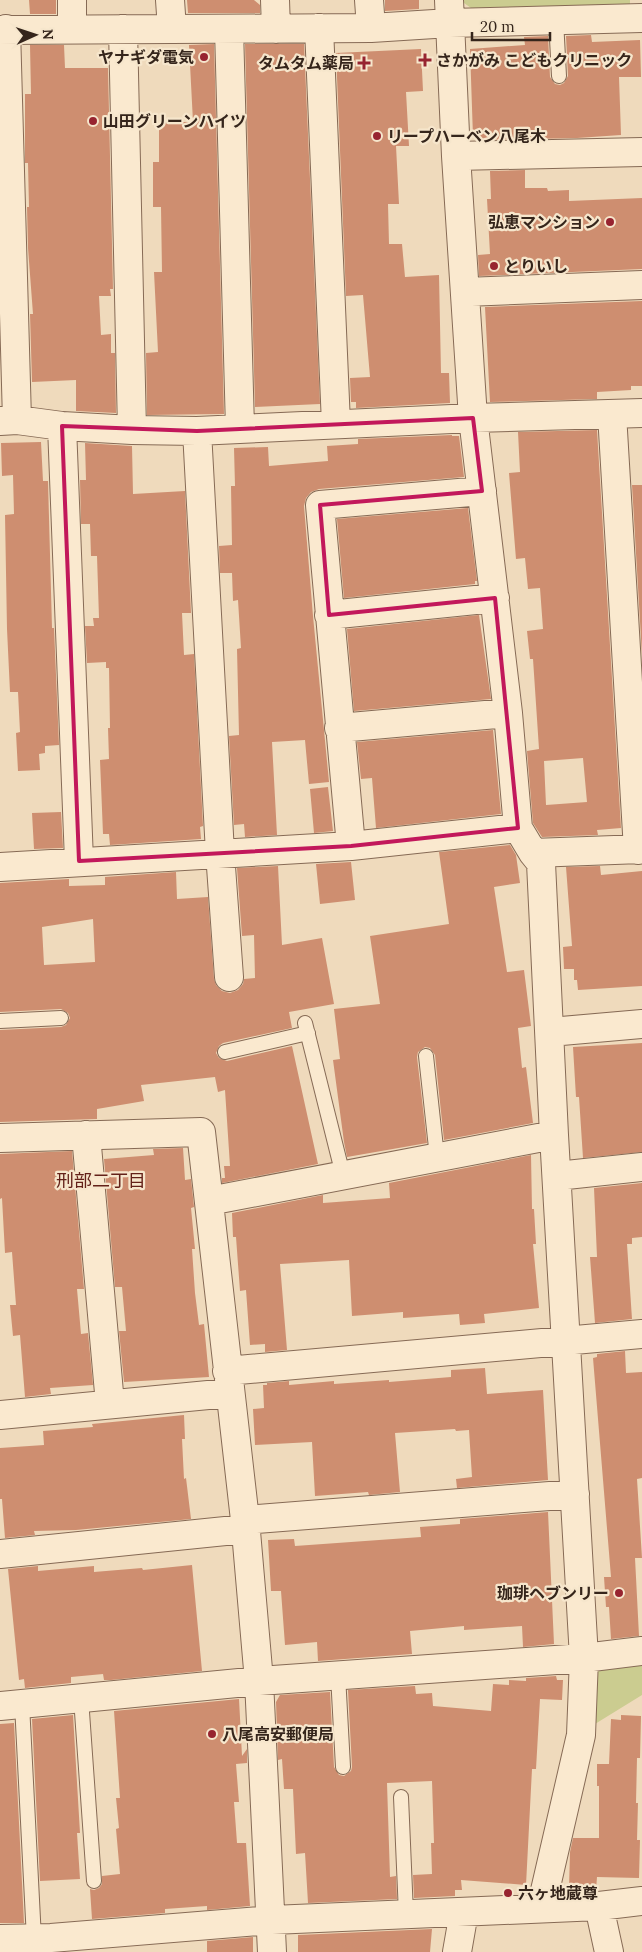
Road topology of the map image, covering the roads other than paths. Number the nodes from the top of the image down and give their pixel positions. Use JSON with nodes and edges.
{"nodes":[{"id":1,"x":72,"y":0,"type":"edge"},
{"id":2,"x":170,"y":0,"type":"edge"},
{"id":3,"x":275,"y":0,"type":"edge"},
{"id":4,"x":369,"y":0,"type":"edge"},
{"id":5,"x":450,"y":12,"type":"edge"},
{"id":6,"x":642,"y":18,"type":"edge"},
{"id":7,"x":556,"y":20,"type":"junction"},
{"id":8,"x":276,"y":28,"type":"junction"},
{"id":9,"x":319,"y":28,"type":"junction"},
{"id":10,"x":370,"y":28,"type":"junction"},
{"id":11,"x":3,"y":29,"type":"edge"},
{"id":12,"x":72,"y":29,"type":"junction"},
{"id":13,"x":123,"y":29,"type":"junction"},
{"id":14,"x":172,"y":29,"type":"junction"},
{"id":15,"x":229,"y":29,"type":"junction"},
{"id":16,"x":559,"y":76,"type":"dead end"},
{"id":17,"x":642,"y":152,"type":"edge"},
{"id":18,"x":456,"y":156,"type":"junction"},
{"id":19,"x":642,"y":285,"type":"edge"},
{"id":20,"x":465,"y":292,"type":"junction"},
{"id":21,"x":642,"y":412,"type":"edge"},
{"id":22,"x":612,"y":414,"type":"junction"},
{"id":23,"x":473,"y":418,"type":"junction"},
{"id":24,"x":9,"y":420,"type":"edge"},
{"id":25,"x":336,"y":424,"type":"junction"},
{"id":26,"x":62,"y":426,"type":"junction"},
{"id":27,"x":240,"y":428,"type":"junction"},
{"id":28,"x":132,"y":430,"type":"junction"},
{"id":29,"x":197,"y":431,"type":"junction"},
{"id":30,"x":482,"y":491,"type":"junction"},
{"id":31,"x":494,"y":598,"type":"junction"},
{"id":32,"x":329,"y":615,"type":"junction"},
{"id":33,"x":508,"y":713,"type":"junction"},
{"id":34,"x":339,"y":728,"type":"junction"},
{"id":35,"x":518,"y":828,"type":"junction"},
{"id":36,"x":350,"y":846,"type":"junction"},
{"id":37,"x":640,"y":850,"type":"edge"},
{"id":38,"x":533,"y":853,"type":"junction"},
{"id":39,"x":220,"y":854,"type":"junction"},
{"id":40,"x":79,"y":861,"type":"junction"},
{"id":41,"x":0,"y":867,"type":"edge"},
{"id":42,"x":230,"y":977,"type":"dead end"},
{"id":43,"x":60,"y":1018,"type":"dead end"},
{"id":44,"x":0,"y":1021,"type":"edge"},
{"id":45,"x":642,"y":1024,"type":"edge"},
{"id":46,"x":550,"y":1032,"type":"junction"},
{"id":47,"x":225,"y":1052,"type":"dead end"},
{"id":48,"x":426,"y":1056,"type":"dead end"},
{"id":49,"x":86,"y":1135,"type":"junction"},
{"id":50,"x":554,"y":1135,"type":"junction"},
{"id":51,"x":0,"y":1138,"type":"edge"},
{"id":52,"x":437,"y":1157,"type":"junction"},
{"id":53,"x":642,"y":1167,"type":"edge"},
{"id":54,"x":342,"y":1175,"type":"junction"},
{"id":55,"x":557,"y":1176,"type":"junction"},
{"id":56,"x":209,"y":1201,"type":"junction"},
{"id":57,"x":642,"y":1334,"type":"edge"},
{"id":58,"x":567,"y":1341,"type":"junction"},
{"id":59,"x":228,"y":1382,"type":"junction"},
{"id":60,"x":110,"y":1404,"type":"junction"},
{"id":61,"x":0,"y":1415,"type":"edge"},
{"id":62,"x":575,"y":1494,"type":"junction"},
{"id":63,"x":245,"y":1524,"type":"junction"},
{"id":64,"x":0,"y":1554,"type":"edge"},
{"id":65,"x":642,"y":1651,"type":"edge"},
{"id":66,"x":584,"y":1658,"type":"junction"},
{"id":67,"x":338,"y":1675,"type":"junction"},
{"id":68,"x":259,"y":1681,"type":"junction"},
{"id":69,"x":81,"y":1698,"type":"junction"},
{"id":70,"x":11,"y":1705,"type":"edge"},
{"id":71,"x":343,"y":1767,"type":"dead end"},
{"id":72,"x":401,"y":1798,"type":"dead end"},
{"id":73,"x":94,"y":1882,"type":"dead end"},
{"id":74,"x":642,"y":1901,"type":"edge"},
{"id":75,"x":599,"y":1906,"type":"junction"},
{"id":76,"x":541,"y":1908,"type":"junction"},
{"id":77,"x":464,"y":1912,"type":"junction"},
{"id":78,"x":406,"y":1914,"type":"junction"},
{"id":79,"x":272,"y":1920,"type":"junction"},
{"id":80,"x":0,"y":1940,"type":"edge"},
{"id":81,"x":46,"y":1943,"type":"edge"},
{"id":82,"x":272,"y":1952,"type":"edge"},
{"id":83,"x":457,"y":1952,"type":"edge"},
{"id":84,"x":609,"y":1952,"type":"edge"}],
"edges":[{"from":1,"to":12,"type":"street"},
{"from":2,"to":14,"type":"street"},
{"from":3,"to":8,"type":"street"},
{"from":4,"to":10,"type":"street"},
{"from":5,"to":7,"type":"street"},
{"from":5,"to":10,"type":"street"},
{"from":5,"to":18,"type":"street"},
{"from":6,"to":7,"type":"street"},
{"from":7,"to":16,"type":"lane"},
{"from":8,"to":9,"type":"street"},
{"from":8,"to":15,"type":"street"},
{"from":9,"to":10,"type":"street"},
{"from":9,"to":25,"type":"street"},
{"from":11,"to":12,"type":"street"},
{"from":11,"to":24,"type":"street"},
{"from":12,"to":13,"type":"street"},
{"from":13,"to":14,"type":"street"},
{"from":13,"to":28,"type":"street"},
{"from":14,"to":15,"type":"street"},
{"from":15,"to":27,"type":"street"},
{"from":17,"to":18,"type":"street"},
{"from":18,"to":20,"type":"street"},
{"from":19,"to":20,"type":"street"},
{"from":20,"to":23,"type":"street"},
{"from":21,"to":22,"type":"street"},
{"from":22,"to":23,"type":"street"},
{"from":22,"to":37,"type":"street"},
{"from":23,"to":25,"type":"street"},
{"from":23,"to":30,"type":"street"},
{"from":24,"to":26,"type":"street"},
{"from":25,"to":27,"type":"street"},
{"from":26,"to":28,"type":"street"},
{"from":26,"to":40,"type":"street"},
{"from":27,"to":29,"type":"street"},
{"from":28,"to":29,"type":"street"},
{"from":29,"to":39,"type":"street"},
{"from":30,"to":31,"type":"street"},
{"from":30,"to":32,"type":"street"},
{"from":31,"to":32,"type":"street"},
{"from":31,"to":33,"type":"street"},
{"from":32,"to":34,"type":"street"},
{"from":33,"to":34,"type":"street"},
{"from":33,"to":35,"type":"street"},
{"from":34,"to":36,"type":"street"},
{"from":35,"to":36,"type":"street"},
{"from":35,"to":38,"type":"street"},
{"from":36,"to":39,"type":"street"},
{"from":37,"to":38,"type":"street"},
{"from":38,"to":46,"type":"street"},
{"from":39,"to":40,"type":"street"},
{"from":39,"to":42,"type":"street"},
{"from":40,"to":41,"type":"street"},
{"from":43,"to":44,"type":"lane"},
{"from":45,"to":46,"type":"street"},
{"from":46,"to":50,"type":"street"},
{"from":47,"to":54,"type":"lane"},
{"from":48,"to":52,"type":"lane"},
{"from":49,"to":51,"type":"street"},
{"from":49,"to":56,"type":"street"},
{"from":49,"to":60,"type":"street"},
{"from":50,"to":52,"type":"street"},
{"from":50,"to":55,"type":"street"},
{"from":52,"to":54,"type":"street"},
{"from":53,"to":55,"type":"street"},
{"from":54,"to":56,"type":"street"},
{"from":55,"to":58,"type":"street"},
{"from":56,"to":59,"type":"street"},
{"from":57,"to":58,"type":"street"},
{"from":58,"to":59,"type":"street"},
{"from":58,"to":62,"type":"street"},
{"from":59,"to":60,"type":"street"},
{"from":59,"to":63,"type":"street"},
{"from":60,"to":61,"type":"street"},
{"from":62,"to":63,"type":"street"},
{"from":62,"to":66,"type":"street"},
{"from":63,"to":64,"type":"street"},
{"from":63,"to":68,"type":"street"},
{"from":65,"to":66,"type":"street"},
{"from":66,"to":67,"type":"street"},
{"from":66,"to":76,"type":"street"},
{"from":67,"to":68,"type":"street"},
{"from":67,"to":71,"type":"lane"},
{"from":68,"to":69,"type":"street"},
{"from":68,"to":79,"type":"street"},
{"from":69,"to":70,"type":"street"},
{"from":69,"to":73,"type":"lane"},
{"from":70,"to":81,"type":"lane"},
{"from":72,"to":78,"type":"lane"},
{"from":74,"to":75,"type":"street"},
{"from":75,"to":76,"type":"street"},
{"from":75,"to":84,"type":"street"},
{"from":76,"to":77,"type":"street"},
{"from":77,"to":78,"type":"street"},
{"from":77,"to":83,"type":"street"},
{"from":78,"to":79,"type":"street"},
{"from":79,"to":81,"type":"street"},
{"from":79,"to":82,"type":"street"},
{"from":80,"to":81,"type":"street"}]}
